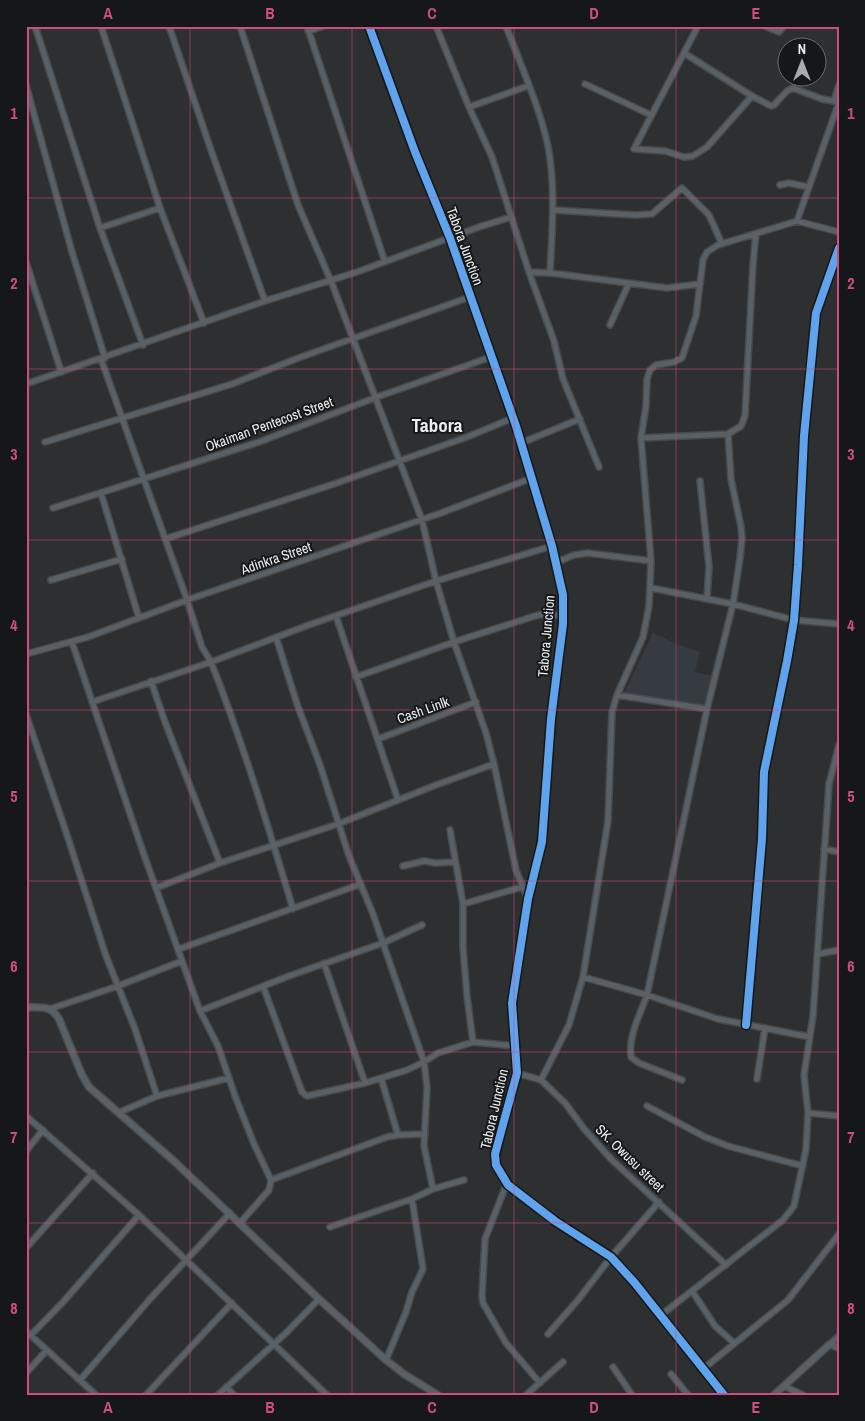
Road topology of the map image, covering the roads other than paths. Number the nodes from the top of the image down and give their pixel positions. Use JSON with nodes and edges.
{"nodes":[{"id":1,"x":35,"y":26,"type":"edge"},
{"id":2,"x":101,"y":26,"type":"edge"},
{"id":3,"x":170,"y":26,"type":"edge"},
{"id":4,"x":240,"y":26,"type":"edge"},
{"id":5,"x":324,"y":26,"type":"edge"},
{"id":6,"x":369,"y":26,"type":"edge"},
{"id":7,"x":436,"y":26,"type":"edge"},
{"id":8,"x":506,"y":26,"type":"edge"},
{"id":9,"x":698,"y":26,"type":"edge"},
{"id":10,"x":765,"y":26,"type":"edge"},
{"id":11,"x":784,"y":26,"type":"edge"},
{"id":12,"x":308,"y":29,"type":"edge"},
{"id":13,"x":684,"y":53,"type":"junction"},
{"id":14,"x":585,"y":84,"type":"dead end"},
{"id":15,"x":26,"y":85,"type":"edge"},
{"id":16,"x":839,"y":85,"type":"edge"},
{"id":17,"x":528,"y":86,"type":"junction"},
{"id":18,"x":752,"y":96,"type":"junction"},
{"id":19,"x":837,"y":102,"type":"edge"},
{"id":20,"x":469,"y":107,"type":"junction"},
{"id":21,"x":651,"y":115,"type":"junction"},
{"id":22,"x":780,"y":184,"type":"dead end"},
{"id":23,"x":808,"y":187,"type":"junction"},
{"id":24,"x":160,"y":208,"type":"junction"},
{"id":25,"x":552,"y":210,"type":"junction"},
{"id":26,"x":511,"y":218,"type":"junction"},
{"id":27,"x":797,"y":221,"type":"junction"},
{"id":28,"x":100,"y":228,"type":"junction"},
{"id":29,"x":839,"y":232,"type":"edge"},
{"id":30,"x":756,"y":234,"type":"junction"},
{"id":31,"x":450,"y":238,"type":"junction"},
{"id":32,"x":722,"y":244,"type":"junction"},
{"id":33,"x":839,"y":248,"type":"edge"},
{"id":34,"x":26,"y":262,"type":"edge"},
{"id":35,"x":385,"y":262,"type":"junction"},
{"id":36,"x":529,"y":272,"type":"junction"},
{"id":37,"x":550,"y":273,"type":"junction"},
{"id":38,"x":331,"y":281,"type":"junction"},
{"id":39,"x":629,"y":283,"type":"junction"},
{"id":40,"x":700,"y":284,"type":"junction"},
{"id":41,"x":470,"y":297,"type":"junction"},
{"id":42,"x":265,"y":301,"type":"junction"},
{"id":43,"x":204,"y":323,"type":"junction"},
{"id":44,"x":610,"y":325,"type":"dead end"},
{"id":45,"x":354,"y":338,"type":"junction"},
{"id":46,"x":143,"y":345,"type":"junction"},
{"id":47,"x":490,"y":357,"type":"junction"},
{"id":48,"x":103,"y":358,"type":"junction"},
{"id":49,"x":61,"y":371,"type":"junction"},
{"id":50,"x":26,"y":384,"type":"edge"},
{"id":51,"x":377,"y":397,"type":"junction"},
{"id":52,"x":513,"y":418,"type":"junction"},
{"id":53,"x":580,"y":419,"type":"junction"},
{"id":54,"x":122,"y":420,"type":"junction"},
{"id":55,"x":728,"y":434,"type":"junction"},
{"id":56,"x":641,"y":438,"type":"junction"},
{"id":57,"x":46,"y":442,"type":"dead end"},
{"id":58,"x":521,"y":443,"type":"junction"},
{"id":59,"x":400,"y":459,"type":"junction"},
{"id":60,"x":599,"y":467,"type":"dead end"},
{"id":61,"x":532,"y":478,"type":"junction"},
{"id":62,"x":144,"y":479,"type":"junction"},
{"id":63,"x":700,"y":481,"type":"dead end"},
{"id":64,"x":100,"y":493,"type":"junction"},
{"id":65,"x":53,"y":508,"type":"dead end"},
{"id":66,"x":422,"y":520,"type":"junction"},
{"id":67,"x":165,"y":539,"type":"junction"},
{"id":68,"x":552,"y":546,"type":"junction"},
{"id":69,"x":122,"y":559,"type":"junction"},
{"id":70,"x":651,"y":561,"type":"junction"},
{"id":71,"x":557,"y":562,"type":"junction"},
{"id":72,"x":51,"y":580,"type":"dead end"},
{"id":73,"x":436,"y":581,"type":"junction"},
{"id":74,"x":651,"y":588,"type":"junction"},
{"id":75,"x":707,"y":598,"type":"junction"},
{"id":76,"x":187,"y":600,"type":"junction"},
{"id":77,"x":733,"y":604,"type":"junction"},
{"id":78,"x":336,"y":616,"type":"junction"},
{"id":79,"x":564,"y":616,"type":"junction"},
{"id":80,"x":139,"y":618,"type":"junction"},
{"id":81,"x":794,"y":620,"type":"junction"},
{"id":82,"x":839,"y":624,"type":"edge"},
{"id":83,"x":276,"y":637,"type":"junction"},
{"id":84,"x":72,"y":642,"type":"junction"},
{"id":85,"x":454,"y":642,"type":"junction"},
{"id":86,"x":26,"y":654,"type":"edge"},
{"id":87,"x":211,"y":662,"type":"junction"},
{"id":88,"x":356,"y":677,"type":"junction"},
{"id":89,"x":151,"y":681,"type":"junction"},
{"id":90,"x":617,"y":695,"type":"junction"},
{"id":91,"x":92,"y":702,"type":"junction"},
{"id":92,"x":476,"y":702,"type":"junction"},
{"id":93,"x":707,"y":709,"type":"junction"},
{"id":94,"x":26,"y":714,"type":"edge"},
{"id":95,"x":378,"y":739,"type":"junction"},
{"id":96,"x":839,"y":746,"type":"edge"},
{"id":97,"x":494,"y":764,"type":"junction"},
{"id":98,"x":398,"y":800,"type":"junction"},
{"id":99,"x":338,"y":824,"type":"junction"},
{"id":100,"x":450,"y":830,"type":"dead end"},
{"id":101,"x":275,"y":846,"type":"junction"},
{"id":102,"x":824,"y":849,"type":"junction"},
{"id":103,"x":839,"y":852,"type":"edge"},
{"id":104,"x":454,"y":862,"type":"junction"},
{"id":105,"x":220,"y":863,"type":"junction"},
{"id":106,"x":403,"y":866,"type":"dead end"},
{"id":107,"x":361,"y":884,"type":"junction"},
{"id":108,"x":522,"y":886,"type":"junction"},
{"id":109,"x":156,"y":888,"type":"junction"},
{"id":110,"x":528,"y":899,"type":"junction"},
{"id":111,"x":463,"y":904,"type":"junction"},
{"id":112,"x":293,"y":909,"type":"junction"},
{"id":113,"x":422,"y":925,"type":"dead end"},
{"id":114,"x":383,"y":943,"type":"junction"},
{"id":115,"x":179,"y":949,"type":"junction"},
{"id":116,"x":839,"y":950,"type":"edge"},
{"id":117,"x":818,"y":954,"type":"junction"},
{"id":118,"x":182,"y":961,"type":"junction"},
{"id":119,"x":324,"y":963,"type":"junction"},
{"id":120,"x":584,"y":977,"type":"junction"},
{"id":121,"x":118,"y":986,"type":"junction"},
{"id":122,"x":262,"y":986,"type":"junction"},
{"id":123,"x":647,"y":995,"type":"junction"},
{"id":124,"x":26,"y":1007,"type":"edge"},
{"id":125,"x":50,"y":1009,"type":"junction"},
{"id":126,"x":200,"y":1011,"type":"junction"},
{"id":127,"x":746,"y":1024,"type":"junction"},
{"id":128,"x":764,"y":1028,"type":"junction"},
{"id":129,"x":810,"y":1037,"type":"junction"},
{"id":130,"x":473,"y":1042,"type":"junction"},
{"id":131,"x":516,"y":1046,"type":"junction"},
{"id":132,"x":424,"y":1062,"type":"junction"},
{"id":133,"x":517,"y":1073,"type":"junction"},
{"id":134,"x":229,"y":1078,"type":"junction"},
{"id":135,"x":381,"y":1078,"type":"junction"},
{"id":136,"x":757,"y":1079,"type":"dead end"},
{"id":137,"x":541,"y":1080,"type":"junction"},
{"id":138,"x":682,"y":1080,"type":"dead end"},
{"id":139,"x":365,"y":1083,"type":"junction"},
{"id":140,"x":157,"y":1096,"type":"junction"},
{"id":141,"x":647,"y":1106,"type":"dead end"},
{"id":142,"x":120,"y":1112,"type":"junction"},
{"id":143,"x":808,"y":1113,"type":"junction"},
{"id":144,"x":26,"y":1116,"type":"edge"},
{"id":145,"x":839,"y":1116,"type":"edge"},
{"id":146,"x":43,"y":1130,"type":"junction"},
{"id":147,"x":425,"y":1134,"type":"junction"},
{"id":148,"x":398,"y":1135,"type":"junction"},
{"id":149,"x":26,"y":1151,"type":"edge"},
{"id":150,"x":803,"y":1166,"type":"junction"},
{"id":151,"x":93,"y":1173,"type":"junction"},
{"id":152,"x":271,"y":1180,"type":"junction"},
{"id":153,"x":464,"y":1180,"type":"dead end"},
{"id":154,"x":506,"y":1183,"type":"junction"},
{"id":155,"x":433,"y":1189,"type":"junction"},
{"id":156,"x":412,"y":1199,"type":"junction"},
{"id":157,"x":659,"y":1202,"type":"junction"},
{"id":158,"x":230,"y":1213,"type":"junction"},
{"id":159,"x":139,"y":1215,"type":"junction"},
{"id":160,"x":240,"y":1223,"type":"junction"},
{"id":161,"x":330,"y":1227,"type":"dead end"},
{"id":162,"x":839,"y":1234,"type":"edge"},
{"id":163,"x":26,"y":1248,"type":"edge"},
{"id":164,"x":612,"y":1257,"type":"junction"},
{"id":165,"x":187,"y":1260,"type":"junction"},
{"id":166,"x":726,"y":1265,"type":"junction"},
{"id":167,"x":692,"y":1291,"type":"junction"},
{"id":168,"x":319,"y":1300,"type":"junction"},
{"id":169,"x":232,"y":1303,"type":"junction"},
{"id":170,"x":660,"y":1316,"type":"junction"},
{"id":171,"x":29,"y":1333,"type":"edge"},
{"id":172,"x":548,"y":1334,"type":"dead end"},
{"id":173,"x":839,"y":1336,"type":"edge"},
{"id":174,"x":734,"y":1343,"type":"junction"},
{"id":175,"x":274,"y":1344,"type":"junction"},
{"id":176,"x":830,"y":1344,"type":"junction"},
{"id":177,"x":839,"y":1348,"type":"edge"},
{"id":178,"x":47,"y":1350,"type":"junction"},
{"id":179,"x":386,"y":1360,"type":"junction"},
{"id":180,"x":563,"y":1362,"type":"dead end"},
{"id":181,"x":613,"y":1367,"type":"dead end"},
{"id":182,"x":703,"y":1369,"type":"junction"},
{"id":183,"x":26,"y":1373,"type":"edge"},
{"id":184,"x":671,"y":1374,"type":"dead end"},
{"id":185,"x":80,"y":1380,"type":"junction"},
{"id":186,"x":540,"y":1383,"type":"junction"},
{"id":187,"x":784,"y":1386,"type":"junction"},
{"id":188,"x":226,"y":1388,"type":"junction"},
{"id":189,"x":96,"y":1395,"type":"edge"},
{"id":190,"x":146,"y":1395,"type":"edge"},
{"id":191,"x":218,"y":1395,"type":"edge"},
{"id":192,"x":234,"y":1395,"type":"edge"},
{"id":193,"x":327,"y":1395,"type":"edge"},
{"id":194,"x":438,"y":1395,"type":"edge"},
{"id":195,"x":526,"y":1395,"type":"edge"},
{"id":196,"x":632,"y":1395,"type":"edge"},
{"id":197,"x":688,"y":1395,"type":"edge"},
{"id":198,"x":724,"y":1395,"type":"edge"},
{"id":199,"x":774,"y":1395,"type":"edge"},
{"id":200,"x":803,"y":1395,"type":"edge"}],
"edges":[{"from":1,"to":28,"type":"street"},
{"from":2,"to":24,"type":"street"},
{"from":3,"to":42,"type":"street"},
{"from":4,"to":38,"type":"street"},
{"from":5,"to":12,"type":"street"},
{"from":6,"to":31,"type":"street","name":"Tabora Junction"},
{"from":7,"to":20,"type":"street"},
{"from":8,"to":17,"type":"street"},
{"from":9,"to":13,"type":"street"},
{"from":10,"to":11,"type":"street"},
{"from":12,"to":35,"type":"street"},
{"from":13,"to":18,"type":"street"},
{"from":13,"to":21,"type":"street"},
{"from":14,"to":21,"type":"street"},
{"from":15,"to":48,"type":"street"},
{"from":16,"to":19,"type":"street"},
{"from":17,"to":20,"type":"street"},
{"from":17,"to":25,"type":"street"},
{"from":18,"to":19,"type":"street"},
{"from":18,"to":21,"type":"street"},
{"from":19,"to":23,"type":"street"},
{"from":20,"to":26,"type":"street"},
{"from":22,"to":23,"type":"street"},
{"from":23,"to":27,"type":"street"},
{"from":24,"to":28,"type":"street"},
{"from":24,"to":43,"type":"street"},
{"from":25,"to":32,"type":"street"},
{"from":25,"to":37,"type":"street"},
{"from":26,"to":31,"type":"street"},
{"from":26,"to":36,"type":"street"},
{"from":27,"to":29,"type":"street"},
{"from":27,"to":30,"type":"street"},
{"from":28,"to":46,"type":"street"},
{"from":30,"to":32,"type":"street"},
{"from":30,"to":55,"type":"street"},
{"from":31,"to":35,"type":"street"},
{"from":31,"to":41,"type":"street","name":"Tabora Junction"},
{"from":32,"to":40,"type":"street"},
{"from":33,"to":81,"type":"street"},
{"from":34,"to":49,"type":"street"},
{"from":35,"to":38,"type":"street"},
{"from":36,"to":37,"type":"street"},
{"from":36,"to":53,"type":"street"},
{"from":37,"to":39,"type":"street"},
{"from":38,"to":42,"type":"street"},
{"from":38,"to":45,"type":"street"},
{"from":39,"to":40,"type":"street"},
{"from":39,"to":44,"type":"street"},
{"from":40,"to":56,"type":"street"},
{"from":41,"to":45,"type":"street"},
{"from":41,"to":47,"type":"street","name":"Tabora Junction"},
{"from":42,"to":43,"type":"street"},
{"from":43,"to":46,"type":"street"},
{"from":45,"to":51,"type":"street"},
{"from":45,"to":54,"type":"street"},
{"from":46,"to":48,"type":"street"},
{"from":47,"to":51,"type":"street","name":"Okaiman Pentecost Street"},
{"from":47,"to":52,"type":"street","name":"Tabora Junction"},
{"from":48,"to":49,"type":"street"},
{"from":48,"to":54,"type":"street"},
{"from":49,"to":50,"type":"street"},
{"from":51,"to":59,"type":"street"},
{"from":51,"to":62,"type":"street","name":"Okaiman Pentecost Street"},
{"from":52,"to":58,"type":"street","name":"Tabora Junction"},
{"from":52,"to":59,"type":"street"},
{"from":53,"to":58,"type":"street"},
{"from":53,"to":60,"type":"street"},
{"from":54,"to":57,"type":"street"},
{"from":54,"to":62,"type":"street"},
{"from":55,"to":56,"type":"street"},
{"from":55,"to":77,"type":"street"},
{"from":56,"to":70,"type":"street"},
{"from":58,"to":61,"type":"street","name":"Tabora Junction"},
{"from":59,"to":66,"type":"street"},
{"from":59,"to":67,"type":"street"},
{"from":61,"to":66,"type":"street","name":"Adinkra Street"},
{"from":61,"to":68,"type":"street","name":"Tabora Junction"},
{"from":62,"to":64,"type":"street","name":"Okaiman Pentecost Street"},
{"from":62,"to":67,"type":"street"},
{"from":63,"to":75,"type":"street"},
{"from":64,"to":65,"type":"street","name":"Okaiman Pentecost Street"},
{"from":64,"to":69,"type":"street"},
{"from":66,"to":73,"type":"street"},
{"from":66,"to":76,"type":"street","name":"Adinkra Street"},
{"from":67,"to":76,"type":"street"},
{"from":68,"to":71,"type":"street","name":"Tabora Junction"},
{"from":68,"to":73,"type":"street"},
{"from":69,"to":72,"type":"street"},
{"from":69,"to":80,"type":"street"},
{"from":70,"to":71,"type":"street"},
{"from":70,"to":74,"type":"street"},
{"from":71,"to":79,"type":"street","name":"Tabora Junction"},
{"from":73,"to":78,"type":"street"},
{"from":73,"to":85,"type":"street"},
{"from":74,"to":75,"type":"street"},
{"from":74,"to":90,"type":"street"},
{"from":75,"to":77,"type":"street"},
{"from":76,"to":80,"type":"street","name":"Adinkra Street"},
{"from":76,"to":87,"type":"street"},
{"from":77,"to":81,"type":"street"},
{"from":77,"to":93,"type":"street"},
{"from":78,"to":83,"type":"street"},
{"from":78,"to":88,"type":"street"},
{"from":79,"to":85,"type":"street"},
{"from":79,"to":110,"type":"street","name":"Tabora Junction"},
{"from":80,"to":84,"type":"street","name":"Adinkra Street"},
{"from":81,"to":82,"type":"street"},
{"from":81,"to":127,"type":"street"},
{"from":83,"to":87,"type":"street"},
{"from":83,"to":99,"type":"street"},
{"from":84,"to":86,"type":"street","name":"Adinkra Street"},
{"from":84,"to":91,"type":"street"},
{"from":85,"to":88,"type":"street"},
{"from":85,"to":92,"type":"street"},
{"from":87,"to":89,"type":"street"},
{"from":87,"to":101,"type":"street"},
{"from":88,"to":95,"type":"street"},
{"from":89,"to":91,"type":"street"},
{"from":89,"to":105,"type":"street"},
{"from":90,"to":93,"type":"street"},
{"from":90,"to":120,"type":"street"},
{"from":91,"to":109,"type":"street"},
{"from":92,"to":95,"type":"street","name":"Cash Linlk"},
{"from":92,"to":97,"type":"street"},
{"from":93,"to":123,"type":"street"},
{"from":94,"to":121,"type":"street"},
{"from":95,"to":98,"type":"street"},
{"from":96,"to":102,"type":"street"},
{"from":97,"to":98,"type":"street"},
{"from":97,"to":108,"type":"street"},
{"from":98,"to":99,"type":"street"},
{"from":99,"to":101,"type":"street"},
{"from":99,"to":107,"type":"street"},
{"from":100,"to":104,"type":"street"},
{"from":101,"to":105,"type":"street"},
{"from":101,"to":112,"type":"street"},
{"from":102,"to":103,"type":"street"},
{"from":102,"to":117,"type":"street"},
{"from":104,"to":106,"type":"street"},
{"from":104,"to":111,"type":"street"},
{"from":105,"to":109,"type":"street"},
{"from":107,"to":112,"type":"street"},
{"from":107,"to":114,"type":"street"},
{"from":108,"to":110,"type":"street"},
{"from":108,"to":111,"type":"street"},
{"from":109,"to":115,"type":"street"},
{"from":110,"to":131,"type":"street","name":"Tabora Junction"},
{"from":111,"to":130,"type":"street"},
{"from":112,"to":115,"type":"street"},
{"from":113,"to":114,"type":"street"},
{"from":114,"to":119,"type":"street"},
{"from":114,"to":132,"type":"street"},
{"from":115,"to":118,"type":"street"},
{"from":116,"to":117,"type":"street"},
{"from":117,"to":129,"type":"street"},
{"from":118,"to":121,"type":"street"},
{"from":118,"to":126,"type":"street"},
{"from":119,"to":122,"type":"street"},
{"from":119,"to":139,"type":"street"},
{"from":120,"to":123,"type":"street"},
{"from":120,"to":137,"type":"street"},
{"from":121,"to":125,"type":"street"},
{"from":121,"to":140,"type":"street"},
{"from":122,"to":126,"type":"street"},
{"from":122,"to":139,"type":"street"},
{"from":123,"to":127,"type":"street"},
{"from":123,"to":138,"type":"street"},
{"from":124,"to":125,"type":"street"},
{"from":125,"to":142,"type":"street"},
{"from":126,"to":134,"type":"street"},
{"from":127,"to":128,"type":"street"},
{"from":128,"to":129,"type":"street"},
{"from":128,"to":136,"type":"street"},
{"from":129,"to":143,"type":"street"},
{"from":130,"to":131,"type":"street"},
{"from":130,"to":132,"type":"street"},
{"from":131,"to":133,"type":"street","name":"Tabora Junction"},
{"from":132,"to":135,"type":"street"},
{"from":132,"to":147,"type":"street"},
{"from":133,"to":137,"type":"street","name":"SK. Owusu street"},
{"from":133,"to":154,"type":"street","name":"Tabora Junction"},
{"from":134,"to":140,"type":"street"},
{"from":134,"to":152,"type":"street"},
{"from":135,"to":139,"type":"street"},
{"from":135,"to":148,"type":"street"},
{"from":137,"to":157,"type":"street","name":"SK. Owusu street"},
{"from":140,"to":142,"type":"street"},
{"from":141,"to":150,"type":"street"},
{"from":142,"to":158,"type":"street"},
{"from":143,"to":145,"type":"street"},
{"from":143,"to":150,"type":"street"},
{"from":144,"to":146,"type":"street"},
{"from":146,"to":149,"type":"street"},
{"from":146,"to":151,"type":"street"},
{"from":147,"to":148,"type":"street"},
{"from":147,"to":155,"type":"street"},
{"from":148,"to":152,"type":"street"},
{"from":150,"to":166,"type":"street"},
{"from":151,"to":159,"type":"street"},
{"from":151,"to":163,"type":"street"},
{"from":152,"to":160,"type":"street"},
{"from":153,"to":155,"type":"street"},
{"from":154,"to":164,"type":"street"},
{"from":154,"to":186,"type":"street"},
{"from":155,"to":156,"type":"street"},
{"from":156,"to":161,"type":"street"},
{"from":156,"to":179,"type":"street"},
{"from":157,"to":164,"type":"street"},
{"from":157,"to":166,"type":"street","name":"SK. Owusu street"},
{"from":158,"to":160,"type":"street"},
{"from":158,"to":165,"type":"street"},
{"from":159,"to":165,"type":"street"},
{"from":159,"to":171,"type":"street"},
{"from":160,"to":168,"type":"street"},
{"from":162,"to":174,"type":"street"},
{"from":164,"to":170,"type":"street"},
{"from":164,"to":172,"type":"street"},
{"from":165,"to":169,"type":"street"},
{"from":165,"to":185,"type":"street"},
{"from":166,"to":167,"type":"street"},
{"from":167,"to":170,"type":"street"},
{"from":167,"to":174,"type":"street"},
{"from":168,"to":175,"type":"street"},
{"from":168,"to":179,"type":"street"},
{"from":169,"to":175,"type":"street"},
{"from":169,"to":190,"type":"street"},
{"from":170,"to":182,"type":"street"},
{"from":171,"to":178,"type":"street"},
{"from":173,"to":176,"type":"street"},
{"from":174,"to":182,"type":"street"},
{"from":175,"to":188,"type":"street"},
{"from":175,"to":193,"type":"street"},
{"from":176,"to":177,"type":"street"},
{"from":176,"to":187,"type":"street"},
{"from":178,"to":183,"type":"street"},
{"from":178,"to":185,"type":"street"},
{"from":179,"to":194,"type":"street"},
{"from":180,"to":186,"type":"street"},
{"from":181,"to":196,"type":"street"},
{"from":182,"to":198,"type":"street"},
{"from":184,"to":197,"type":"street"},
{"from":185,"to":189,"type":"street"},
{"from":186,"to":195,"type":"street"},
{"from":187,"to":199,"type":"street"},
{"from":187,"to":200,"type":"street"},
{"from":188,"to":191,"type":"street"},
{"from":188,"to":192,"type":"street"}]}
